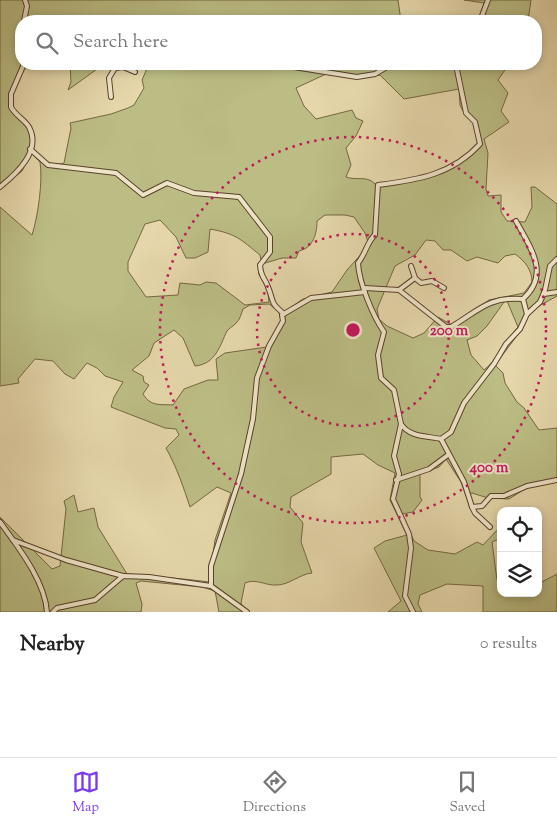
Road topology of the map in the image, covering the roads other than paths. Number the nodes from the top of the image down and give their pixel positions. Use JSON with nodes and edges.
{"nodes":[{"id":1,"x":25,"y":0,"type":"edge"},
{"id":2,"x":488,"y":0,"type":"edge"},
{"id":3,"x":25,"y":15,"type":"edge"},
{"id":4,"x":482,"y":15,"type":"edge"},
{"id":5,"x":21,"y":70,"type":"edge"},
{"id":6,"x":113,"y":70,"type":"edge"},
{"id":7,"x":129,"y":70,"type":"edge"},
{"id":8,"x":312,"y":70,"type":"edge"},
{"id":9,"x":382,"y":70,"type":"edge"},
{"id":10,"x":457,"y":70,"type":"edge"},
{"id":11,"x":135,"y":72,"type":"dead end"},
{"id":12,"x":111,"y":97,"type":"dead end"},
{"id":13,"x":30,"y":149,"type":"junction"},
{"id":14,"x":0,"y":186,"type":"edge"},
{"id":15,"x":516,"y":221,"type":"dead end"},
{"id":16,"x":557,"y":259,"type":"edge"},
{"id":17,"x":411,"y":266,"type":"dead end"},
{"id":18,"x":415,"y":278,"type":"junction"},
{"id":19,"x":444,"y":288,"type":"dead end"},
{"id":20,"x":365,"y":290,"type":"junction"},
{"id":21,"x":399,"y":290,"type":"junction"},
{"id":22,"x":557,"y":292,"type":"edge"},
{"id":23,"x":544,"y":294,"type":"junction"},
{"id":24,"x":523,"y":299,"type":"junction"},
{"id":25,"x":284,"y":314,"type":"junction"},
{"id":26,"x":527,"y":314,"type":"junction"},
{"id":27,"x":401,"y":424,"type":"junction"},
{"id":28,"x":441,"y":439,"type":"junction"},
{"id":29,"x":448,"y":455,"type":"junction"},
{"id":30,"x":396,"y":480,"type":"junction"},
{"id":31,"x":557,"y":480,"type":"edge"},
{"id":32,"x":472,"y":507,"type":"junction"},
{"id":33,"x":0,"y":522,"type":"edge"},
{"id":34,"x":490,"y":527,"type":"dead end"},
{"id":35,"x":13,"y":540,"type":"junction"},
{"id":36,"x":123,"y":576,"type":"junction"},
{"id":37,"x":211,"y":586,"type":"junction"},
{"id":38,"x":47,"y":612,"type":"edge"},
{"id":39,"x":53,"y":612,"type":"edge"},
{"id":40,"x":248,"y":612,"type":"edge"},
{"id":41,"x":413,"y":612,"type":"edge"}],
"edges":[{"from":1,"to":3,"type":"street"},
{"from":2,"to":4,"type":"street"},
{"from":5,"to":13,"type":"street"},
{"from":6,"to":12,"type":"street"},
{"from":7,"to":11,"type":"street"},
{"from":8,"to":9,"type":"street"},
{"from":10,"to":20,"type":"street"},
{"from":13,"to":14,"type":"street"},
{"from":13,"to":25,"type":"street"},
{"from":15,"to":24,"type":"street"},
{"from":16,"to":23,"type":"street"},
{"from":17,"to":18,"type":"street"},
{"from":18,"to":19,"type":"street"},
{"from":18,"to":21,"type":"street"},
{"from":20,"to":21,"type":"street"},
{"from":20,"to":25,"type":"street"},
{"from":20,"to":27,"type":"street"},
{"from":21,"to":24,"type":"street"},
{"from":22,"to":23,"type":"street"},
{"from":23,"to":26,"type":"street"},
{"from":24,"to":26,"type":"street"},
{"from":25,"to":37,"type":"street"},
{"from":26,"to":28,"type":"street"},
{"from":27,"to":28,"type":"street"},
{"from":27,"to":30,"type":"street"},
{"from":28,"to":29,"type":"street"},
{"from":29,"to":30,"type":"street"},
{"from":29,"to":32,"type":"street"},
{"from":30,"to":41,"type":"street"},
{"from":31,"to":32,"type":"street"},
{"from":32,"to":34,"type":"street"},
{"from":33,"to":35,"type":"street"},
{"from":35,"to":36,"type":"street"},
{"from":35,"to":38,"type":"street"},
{"from":36,"to":37,"type":"street"},
{"from":36,"to":39,"type":"street"},
{"from":37,"to":40,"type":"street"}]}
